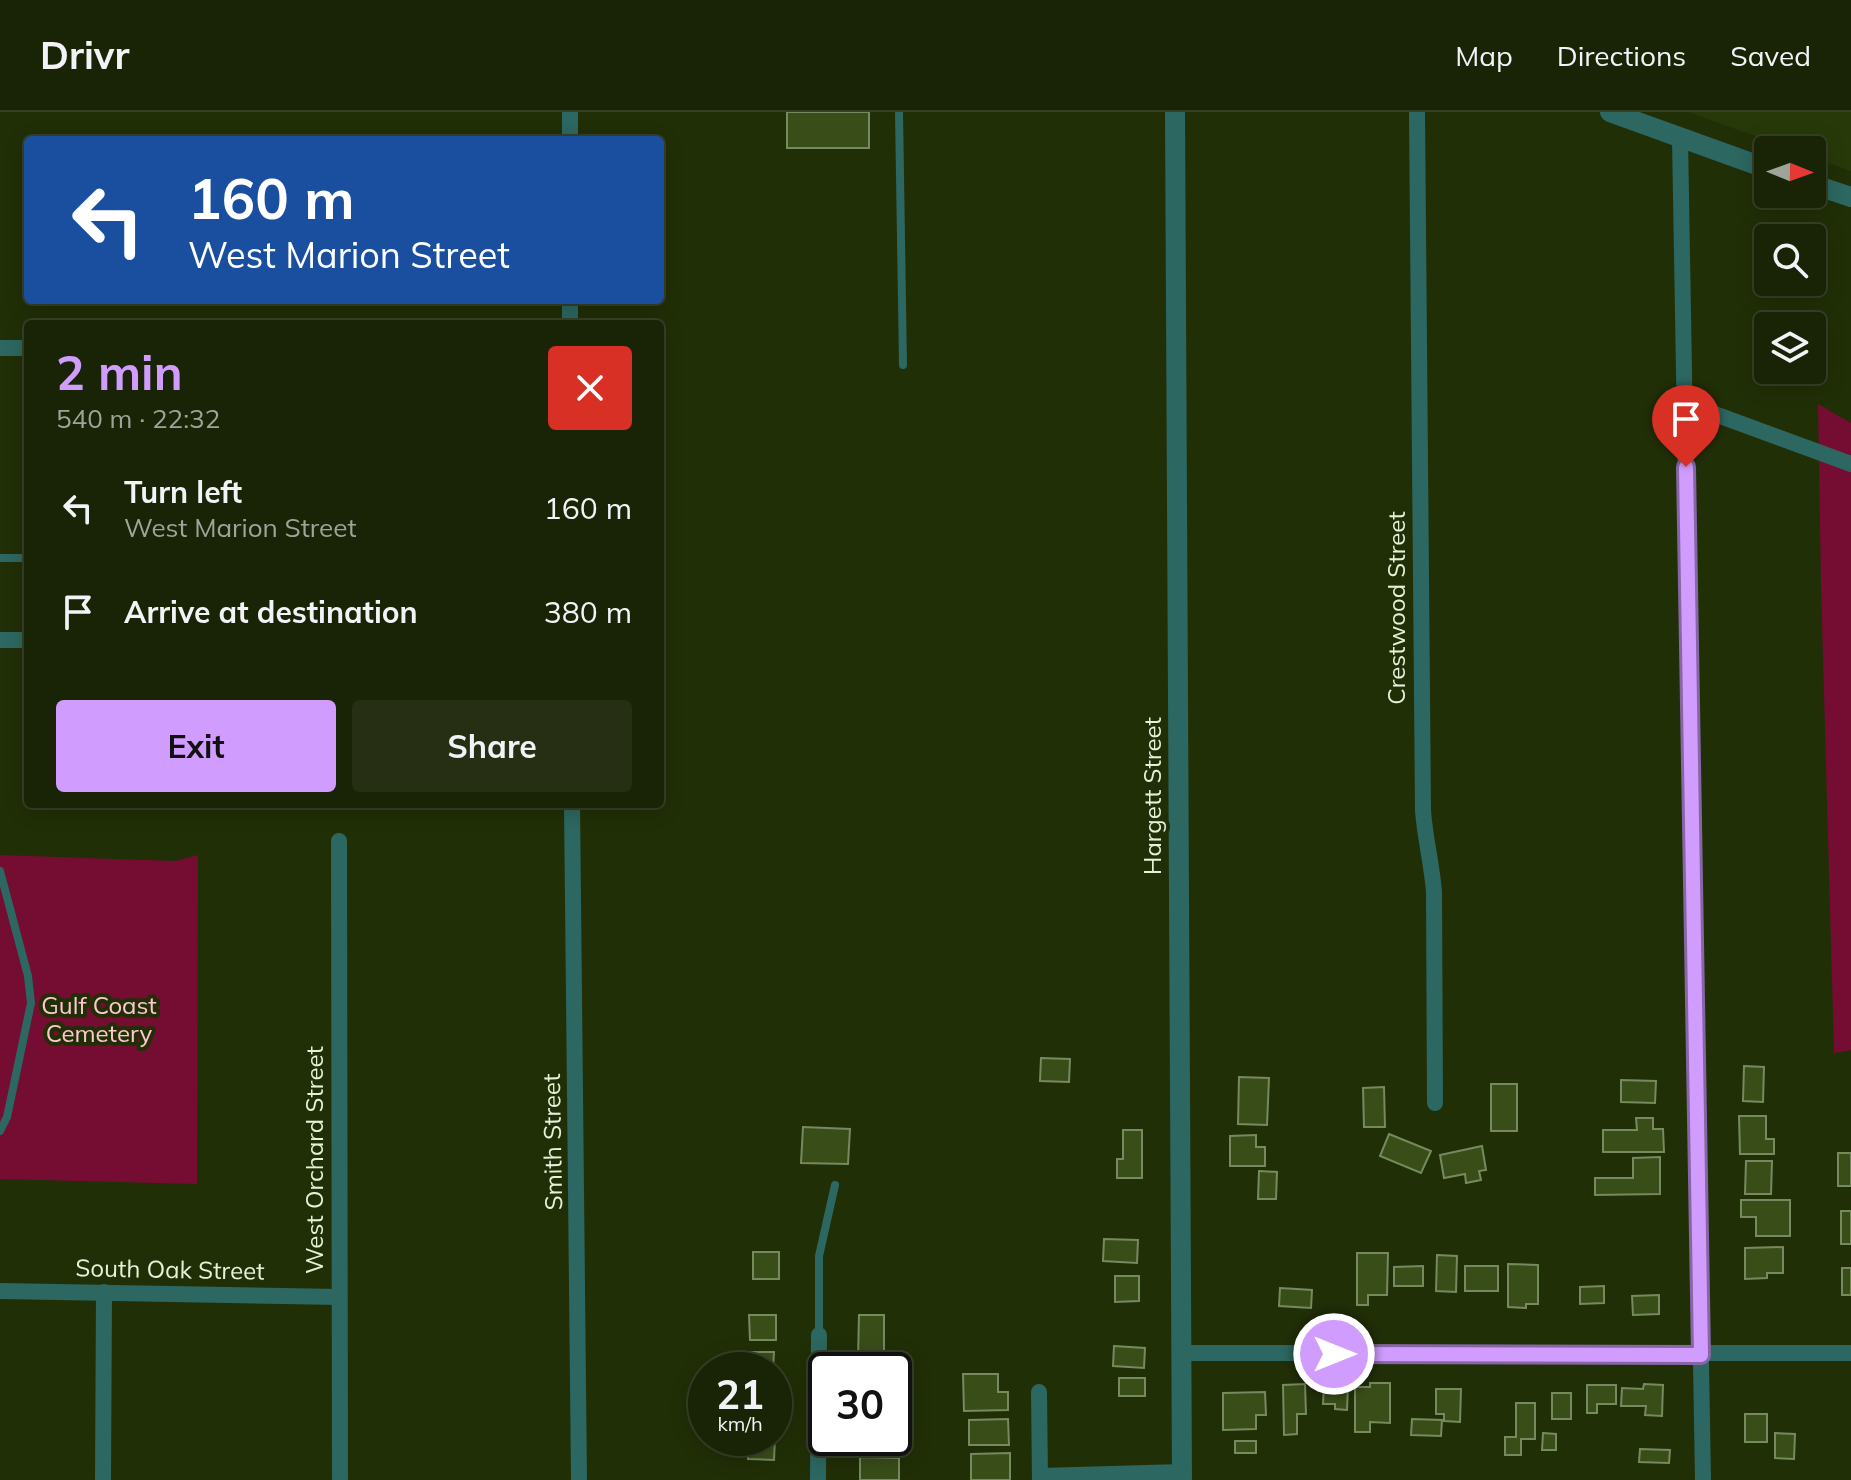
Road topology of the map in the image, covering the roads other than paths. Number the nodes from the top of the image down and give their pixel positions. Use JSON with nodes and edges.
{"nodes":[{"id":1,"x":570,"y":112,"type":"edge"},
{"id":2,"x":899,"y":112,"type":"edge"},
{"id":3,"x":1175,"y":112,"type":"edge"},
{"id":4,"x":1417,"y":112,"type":"edge"},
{"id":5,"x":1610,"y":112,"type":"edge"},
{"id":6,"x":570,"y":136,"type":"edge"},
{"id":7,"x":1680,"y":138,"type":"junction"},
{"id":8,"x":1754,"y":164,"type":"edge"},
{"id":9,"x":1826,"y":189,"type":"edge"},
{"id":10,"x":1851,"y":197,"type":"edge"},
{"id":11,"x":0,"y":348,"type":"edge"},
{"id":12,"x":24,"y":348,"type":"edge"},
{"id":13,"x":903,"y":365,"type":"dead end"},
{"id":14,"x":1685,"y":403,"type":"junction"},
{"id":15,"x":1851,"y":464,"type":"edge"},
{"id":16,"x":0,"y":558,"type":"edge"},
{"id":17,"x":24,"y":558,"type":"edge"},
{"id":18,"x":0,"y":640,"type":"edge"},
{"id":19,"x":24,"y":640,"type":"edge"},
{"id":20,"x":572,"y":808,"type":"edge"},
{"id":21,"x":339,"y":841,"type":"dead end"},
{"id":22,"x":0,"y":871,"type":"edge"},
{"id":23,"x":1435,"y":1103,"type":"dead end"},
{"id":24,"x":0,"y":1131,"type":"edge"},
{"id":25,"x":835,"y":1185,"type":"dead end"},
{"id":26,"x":0,"y":1291,"type":"edge"},
{"id":27,"x":104,"y":1292,"type":"junction"},
{"id":28,"x":339,"y":1297,"type":"junction"},
{"id":29,"x":819,"y":1335,"type":"joint"},
{"id":30,"x":1181,"y":1353,"type":"junction"},
{"id":31,"x":1851,"y":1353,"type":"edge"},
{"id":32,"x":1701,"y":1355,"type":"junction"},
{"id":33,"x":1039,"y":1392,"type":"dead end"},
{"id":34,"x":1182,"y":1476,"type":"edge"},
{"id":35,"x":1040,"y":1478,"type":"edge"},
{"id":36,"x":103,"y":1480,"type":"edge"},
{"id":37,"x":340,"y":1480,"type":"edge"},
{"id":38,"x":579,"y":1480,"type":"edge"},
{"id":39,"x":818,"y":1480,"type":"edge"},
{"id":40,"x":1703,"y":1480,"type":"edge"}],
"edges":[{"from":1,"to":6,"type":"street"},
{"from":2,"to":13,"type":"lane"},
{"from":3,"to":30,"type":"street","name":"Hargett Street"},
{"from":4,"to":23,"type":"street","name":"Crestwood Street"},
{"from":5,"to":7,"type":"street"},
{"from":7,"to":8,"type":"street"},
{"from":7,"to":14,"type":"street"},
{"from":9,"to":10,"type":"street"},
{"from":11,"to":12,"type":"street"},
{"from":14,"to":15,"type":"street"},
{"from":14,"to":32,"type":"street"},
{"from":16,"to":17,"type":"lane"},
{"from":18,"to":19,"type":"street"},
{"from":20,"to":38,"type":"street","name":"Smith Street"},
{"from":21,"to":28,"type":"street","name":"West Orchard Street"},
{"from":22,"to":24,"type":"lane"},
{"from":25,"to":29,"type":"lane"},
{"from":26,"to":27,"type":"street","name":"South Oak Street"},
{"from":27,"to":28,"type":"street","name":"South Oak Street"},
{"from":27,"to":36,"type":"street"},
{"from":28,"to":37,"type":"street","name":"West Orchard Street"},
{"from":29,"to":39,"type":"street"},
{"from":30,"to":32,"type":"street"},
{"from":30,"to":34,"type":"street","name":"Hargett Street"},
{"from":31,"to":32,"type":"street"},
{"from":32,"to":40,"type":"street"},
{"from":33,"to":35,"type":"street"},
{"from":34,"to":35,"type":"street"}]}
